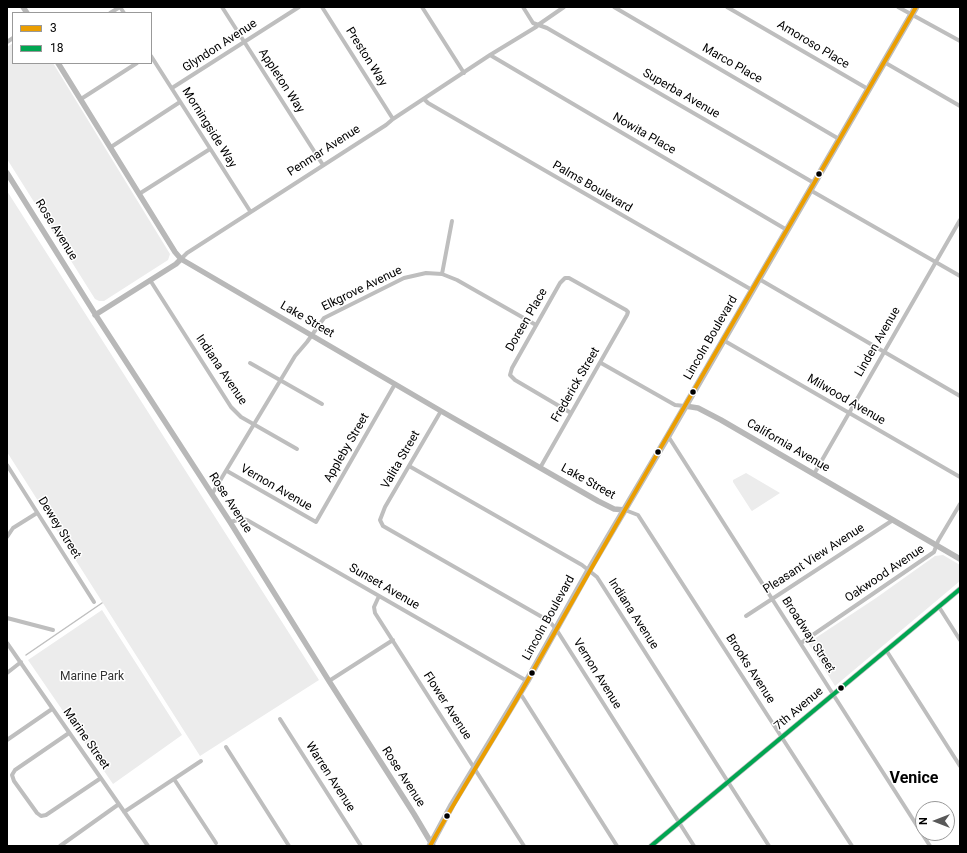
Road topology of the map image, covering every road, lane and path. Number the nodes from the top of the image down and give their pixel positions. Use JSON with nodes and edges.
{"nodes":[{"id":1,"x":222,"y":7,"type":"edge"},
{"id":2,"x":299,"y":7,"type":"edge"},
{"id":3,"x":322,"y":7,"type":"edge"},
{"id":4,"x":422,"y":7,"type":"edge"},
{"id":5,"x":523,"y":7,"type":"edge"},
{"id":6,"x":564,"y":7,"type":"edge"},
{"id":7,"x":614,"y":7,"type":"edge"},
{"id":8,"x":727,"y":7,"type":"edge"},
{"id":9,"x":898,"y":7,"type":"edge"},
{"id":10,"x":916,"y":7,"type":"edge"},
{"id":11,"x":911,"y":14,"type":"junction"},
{"id":12,"x":538,"y":24,"type":"junction"},
{"id":13,"x":960,"y":41,"type":"edge"},
{"id":14,"x":244,"y":42,"type":"junction"},
{"id":15,"x":490,"y":55,"type":"junction"},
{"id":16,"x":152,"y":58,"type":"edge"},
{"id":17,"x":884,"y":62,"type":"junction"},
{"id":18,"x":59,"y":64,"type":"edge"},
{"id":19,"x":135,"y":64,"type":"edge"},
{"id":20,"x":464,"y":73,"type":"junction"},
{"id":21,"x":172,"y":88,"type":"junction"},
{"id":22,"x":868,"y":89,"type":"junction"},
{"id":23,"x":81,"y":99,"type":"junction"},
{"id":24,"x":424,"y":99,"type":"junction"},
{"id":25,"x":180,"y":102,"type":"junction"},
{"id":26,"x":960,"y":106,"type":"edge"},
{"id":27,"x":393,"y":119,"type":"junction"},
{"id":28,"x":840,"y":139,"type":"junction"},
{"id":29,"x":110,"y":147,"type":"junction"},
{"id":30,"x":210,"y":149,"type":"junction"},
{"id":31,"x":323,"y":165,"type":"junction"},
{"id":32,"x":7,"y":173,"type":"edge"},
{"id":33,"x":812,"y":186,"type":"junction"},
{"id":34,"x":139,"y":194,"type":"junction"},
{"id":35,"x":250,"y":211,"type":"junction"},
{"id":36,"x":960,"y":220,"type":"edge"},
{"id":37,"x":452,"y":221,"type":"dead end"},
{"id":38,"x":787,"y":230,"type":"junction"},
{"id":39,"x":181,"y":259,"type":"junction"},
{"id":40,"x":936,"y":262,"type":"junction"},
{"id":41,"x":442,"y":274,"type":"junction"},
{"id":42,"x":960,"y":276,"type":"edge"},
{"id":43,"x":565,"y":278,"type":"joint"},
{"id":44,"x":759,"y":279,"type":"junction"},
{"id":45,"x":150,"y":280,"type":"junction"},
{"id":46,"x":752,"y":290,"type":"junction"},
{"id":47,"x":96,"y":315,"type":"junction"},
{"id":48,"x":536,"y":326,"type":"junction"},
{"id":49,"x":311,"y":335,"type":"junction"},
{"id":50,"x":723,"y":340,"type":"junction"},
{"id":51,"x":884,"y":352,"type":"junction"},
{"id":52,"x":250,"y":363,"type":"dead end"},
{"id":53,"x":601,"y":363,"type":"junction"},
{"id":54,"x":280,"y":381,"type":"junction"},
{"id":55,"x":395,"y":384,"type":"junction"},
{"id":56,"x":960,"y":396,"type":"edge"},
{"id":57,"x":322,"y":404,"type":"dead end"},
{"id":58,"x":685,"y":406,"type":"junction"},
{"id":59,"x":441,"y":411,"type":"junction"},
{"id":60,"x":571,"y":413,"type":"junction"},
{"id":61,"x":848,"y":413,"type":"junction"},
{"id":62,"x":254,"y":425,"type":"junction"},
{"id":63,"x":668,"y":436,"type":"junction"},
{"id":64,"x":297,"y":449,"type":"dead end"},
{"id":65,"x":7,"y":465,"type":"edge"},
{"id":66,"x":409,"y":466,"type":"junction"},
{"id":67,"x":540,"y":468,"type":"junction"},
{"id":68,"x":227,"y":471,"type":"junction"},
{"id":69,"x":814,"y":474,"type":"junction"},
{"id":70,"x":960,"y":477,"type":"edge"},
{"id":71,"x":212,"y":494,"type":"junction"},
{"id":72,"x":960,"y":504,"type":"edge"},
{"id":73,"x":625,"y":510,"type":"junction"},
{"id":74,"x":37,"y":513,"type":"junction"},
{"id":75,"x":380,"y":520,"type":"joint"},
{"id":76,"x":894,"y":520,"type":"junction"},
{"id":77,"x":230,"y":522,"type":"junction"},
{"id":78,"x":316,"y":522,"type":"joint"},
{"id":79,"x":7,"y":537,"type":"edge"},
{"id":80,"x":936,"y":545,"type":"junction"},
{"id":81,"x":960,"y":559,"type":"edge"},
{"id":82,"x":589,"y":570,"type":"junction"},
{"id":83,"x":960,"y":589,"type":"edge"},
{"id":84,"x":379,"y":596,"type":"junction"},
{"id":85,"x":772,"y":599,"type":"junction"},
{"id":86,"x":94,"y":602,"type":"dead end"},
{"id":87,"x":939,"y":607,"type":"junction"},
{"id":88,"x":746,"y":616,"type":"dead end"},
{"id":89,"x":7,"y":618,"type":"edge"},
{"id":90,"x":556,"y":629,"type":"junction"},
{"id":91,"x":53,"y":630,"type":"dead end"},
{"id":92,"x":392,"y":640,"type":"junction"},
{"id":93,"x":960,"y":640,"type":"edge"},
{"id":94,"x":7,"y":643,"type":"edge"},
{"id":95,"x":801,"y":643,"type":"junction"},
{"id":96,"x":886,"y":650,"type":"junction"},
{"id":97,"x":21,"y":662,"type":"junction"},
{"id":98,"x":7,"y":673,"type":"edge"},
{"id":99,"x":329,"y":681,"type":"junction"},
{"id":100,"x":527,"y":681,"type":"junction"},
{"id":101,"x":520,"y":692,"type":"junction"},
{"id":102,"x":834,"y":694,"type":"junction"},
{"id":103,"x":52,"y":709,"type":"junction"},
{"id":104,"x":280,"y":720,"type":"dead end"},
{"id":105,"x":69,"y":733,"type":"junction"},
{"id":106,"x":782,"y":737,"type":"junction"},
{"id":107,"x":7,"y":740,"type":"edge"},
{"id":108,"x":226,"y":747,"type":"dead end"},
{"id":109,"x":201,"y":761,"type":"dead end"},
{"id":110,"x":960,"y":766,"type":"edge"},
{"id":111,"x":475,"y":768,"type":"junction"},
{"id":112,"x":101,"y":778,"type":"junction"},
{"id":113,"x":174,"y":779,"type":"junction"},
{"id":114,"x":728,"y":782,"type":"junction"},
{"id":115,"x":119,"y":804,"type":"junction"},
{"id":116,"x":124,"y":812,"type":"junction"},
{"id":117,"x":679,"y":822,"type":"junction"},
{"id":118,"x":216,"y":843,"type":"dead end"},
{"id":119,"x":432,"y":845,"type":"edge"},
{"id":120,"x":60,"y":846,"type":"edge"},
{"id":121,"x":148,"y":846,"type":"edge"},
{"id":122,"x":289,"y":846,"type":"edge"},
{"id":123,"x":362,"y":846,"type":"edge"},
{"id":124,"x":524,"y":846,"type":"edge"},
{"id":125,"x":617,"y":846,"type":"edge"},
{"id":126,"x":651,"y":846,"type":"edge"},
{"id":127,"x":694,"y":846,"type":"edge"},
{"id":128,"x":769,"y":846,"type":"edge"},
{"id":129,"x":852,"y":846,"type":"edge"},
{"id":130,"x":930,"y":846,"type":"edge"}],
"edges":[{"from":1,"to":14,"type":"street","name":"Appleton Way"},
{"from":2,"to":14,"type":"street","name":"Glyndon Avenue"},
{"from":3,"to":27,"type":"street","name":"Preston Way"},
{"from":4,"to":20,"type":"street"},
{"from":5,"to":12,"type":"street","name":"Superba Avenue"},
{"from":6,"to":12,"type":"street","name":"Penmar Avenue"},
{"from":7,"to":28,"type":"street","name":"Marco Place"},
{"from":8,"to":22,"type":"street","name":"Amoroso Place"},
{"from":9,"to":11,"type":"street"},
{"from":10,"to":11,"type":"highway","name":"Lincoln Boulevard"},
{"from":11,"to":13,"type":"street"},
{"from":11,"to":17,"type":"highway","name":"Lincoln Boulevard"},
{"from":12,"to":15,"type":"street","name":"Penmar Avenue"},
{"from":12,"to":33,"type":"street","name":"Superba Avenue"},
{"from":14,"to":21,"type":"street","name":"Glyndon Avenue"},
{"from":14,"to":31,"type":"street","name":"Appleton Way"},
{"from":15,"to":20,"type":"street","name":"Penmar Avenue"},
{"from":15,"to":38,"type":"street","name":"Nowita Place"},
{"from":16,"to":21,"type":"street","name":"Morningside Way"},
{"from":17,"to":22,"type":"highway","name":"Lincoln Boulevard"},
{"from":17,"to":26,"type":"street"},
{"from":18,"to":23,"type":"street","name":"Lake Street"},
{"from":19,"to":23,"type":"street"},
{"from":20,"to":24,"type":"street","name":"Penmar Avenue"},
{"from":21,"to":25,"type":"street","name":"Morningside Way"},
{"from":22,"to":28,"type":"highway","name":"Lincoln Boulevard"},
{"from":23,"to":29,"type":"street","name":"Lake Street"},
{"from":24,"to":27,"type":"street","name":"Penmar Avenue"},
{"from":24,"to":46,"type":"street","name":"Palms Boulevard"},
{"from":25,"to":29,"type":"street"},
{"from":25,"to":30,"type":"street","name":"Morningside Way"},
{"from":27,"to":31,"type":"street","name":"Penmar Avenue"},
{"from":28,"to":33,"type":"highway","name":"Lincoln Boulevard"},
{"from":29,"to":34,"type":"street","name":"Lake Street"},
{"from":30,"to":34,"type":"street"},
{"from":30,"to":35,"type":"street","name":"Morningside Way"},
{"from":31,"to":35,"type":"street","name":"Penmar Avenue"},
{"from":32,"to":47,"type":"street","name":"Rose Avenue"},
{"from":33,"to":38,"type":"highway","name":"Lincoln Boulevard"},
{"from":33,"to":40,"type":"street","name":"Superba Avenue"},
{"from":34,"to":39,"type":"street","name":"Lake Street"},
{"from":35,"to":39,"type":"street","name":"Penmar Avenue"},
{"from":36,"to":40,"type":"street","name":"Linden Avenue"},
{"from":37,"to":41,"type":"street"},
{"from":38,"to":44,"type":"highway","name":"Lincoln Boulevard"},
{"from":39,"to":45,"type":"street","name":"Penmar Avenue"},
{"from":39,"to":49,"type":"street","name":"Lake Street"},
{"from":40,"to":42,"type":"street","name":"Superba Avenue"},
{"from":40,"to":51,"type":"street","name":"Linden Avenue"},
{"from":41,"to":48,"type":"street","name":"Elkgrove Avenue"},
{"from":41,"to":49,"type":"street","name":"Elkgrove Avenue"},
{"from":43,"to":48,"type":"street","name":"Doreen Place"},
{"from":43,"to":53,"type":"street","name":"Frederick Street"},
{"from":44,"to":46,"type":"highway","name":"Lincoln Boulevard"},
{"from":44,"to":51,"type":"street"},
{"from":45,"to":47,"type":"street","name":"Penmar Avenue"},
{"from":45,"to":62,"type":"street","name":"Indiana Avenue"},
{"from":46,"to":50,"type":"highway","name":"Lincoln Boulevard"},
{"from":47,"to":71,"type":"street","name":"Rose Avenue"},
{"from":48,"to":60,"type":"street","name":"Doreen Place"},
{"from":49,"to":54,"type":"street","name":"Elkgrove Avenue"},
{"from":49,"to":55,"type":"street","name":"Lake Street"},
{"from":50,"to":58,"type":"highway","name":"Lincoln Boulevard"},
{"from":50,"to":61,"type":"street","name":"Milwood Avenue"},
{"from":51,"to":56,"type":"street"},
{"from":51,"to":61,"type":"street","name":"Linden Avenue"},
{"from":52,"to":54,"type":"street"},
{"from":53,"to":58,"type":"street","name":"California Avenue"},
{"from":53,"to":60,"type":"street","name":"Frederick Street"},
{"from":54,"to":57,"type":"street"},
{"from":54,"to":62,"type":"street","name":"Elkgrove Avenue"},
{"from":55,"to":59,"type":"street","name":"Lake Street"},
{"from":55,"to":78,"type":"street","name":"Appleby Street"},
{"from":58,"to":63,"type":"highway","name":"Lincoln Boulevard"},
{"from":58,"to":69,"type":"street","name":"California Avenue"},
{"from":59,"to":66,"type":"street","name":"Valita Street"},
{"from":59,"to":67,"type":"street","name":"Lake Street"},
{"from":60,"to":67,"type":"street","name":"Frederick Street"},
{"from":61,"to":69,"type":"street","name":"Linden Avenue"},
{"from":61,"to":70,"type":"street","name":"Milwood Avenue"},
{"from":62,"to":64,"type":"street","name":"Indiana Avenue"},
{"from":62,"to":68,"type":"street","name":"Elkgrove Avenue"},
{"from":63,"to":73,"type":"highway","name":"Lincoln Boulevard"},
{"from":63,"to":85,"type":"street","name":"Broadway Street"},
{"from":65,"to":74,"type":"street","name":"Dewey Street"},
{"from":66,"to":75,"type":"street","name":"Valita Street"},
{"from":66,"to":82,"type":"street","name":"Indiana Avenue"},
{"from":67,"to":73,"type":"street","name":"Lake Street"},
{"from":68,"to":71,"type":"street","name":"Elkgrove Avenue"},
{"from":68,"to":78,"type":"street","name":"Vernon Avenue"},
{"from":69,"to":76,"type":"street","name":"California Avenue"},
{"from":71,"to":77,"type":"street","name":"Rose Avenue"},
{"from":72,"to":80,"type":"street","name":"Oakwood Avenue"},
{"from":73,"to":82,"type":"highway","name":"Lincoln Boulevard"},
{"from":73,"to":106,"type":"street","name":"Brooks Avenue"},
{"from":74,"to":79,"type":"street"},
{"from":74,"to":86,"type":"street","name":"Dewey Street"},
{"from":75,"to":90,"type":"street","name":"Vernon Avenue"},
{"from":76,"to":80,"type":"street","name":"California Avenue"},
{"from":76,"to":85,"type":"street","name":"Pleasant View Avenue"},
{"from":77,"to":84,"type":"street","name":"Sunset Avenue"},
{"from":77,"to":99,"type":"street","name":"Rose Avenue"},
{"from":80,"to":81,"type":"street","name":"California Avenue"},
{"from":80,"to":95,"type":"street","name":"Oakwood Avenue"},
{"from":82,"to":90,"type":"highway","name":"Lincoln Boulevard"},
{"from":82,"to":114,"type":"street","name":"Indiana Avenue"},
{"from":83,"to":87,"type":"street","name":"7th Avenue"},
{"from":84,"to":92,"type":"street","name":"Flower Avenue"},
{"from":84,"to":100,"type":"street","name":"Sunset Avenue"},
{"from":85,"to":88,"type":"street","name":"Pleasant View Avenue"},
{"from":85,"to":95,"type":"street","name":"Broadway Street"},
{"from":87,"to":93,"type":"street"},
{"from":87,"to":96,"type":"street","name":"7th Avenue"},
{"from":89,"to":91,"type":"street"},
{"from":90,"to":100,"type":"highway","name":"Lincoln Boulevard"},
{"from":90,"to":117,"type":"street","name":"Vernon Avenue"},
{"from":92,"to":99,"type":"street"},
{"from":92,"to":111,"type":"street","name":"Flower Avenue"},
{"from":94,"to":97,"type":"street","name":"Marine Street"},
{"from":95,"to":102,"type":"street","name":"Broadway Street"},
{"from":96,"to":102,"type":"street","name":"7th Avenue"},
{"from":96,"to":110,"type":"street"},
{"from":97,"to":98,"type":"street"},
{"from":97,"to":103,"type":"street","name":"Marine Street"},
{"from":99,"to":119,"type":"street","name":"Rose Avenue"},
{"from":100,"to":101,"type":"highway","name":"Lincoln Boulevard"},
{"from":101,"to":111,"type":"highway","name":"Lincoln Boulevard"},
{"from":101,"to":125,"type":"street"},
{"from":102,"to":106,"type":"street","name":"7th Avenue"},
{"from":102,"to":130,"type":"street","name":"Broadway Street"},
{"from":103,"to":105,"type":"street","name":"Marine Street"},
{"from":103,"to":107,"type":"street"},
{"from":104,"to":123,"type":"street","name":"Warren Avenue"},
{"from":105,"to":112,"type":"street","name":"Marine Street"},
{"from":105,"to":112,"type":"street"},
{"from":106,"to":114,"type":"street","name":"7th Avenue"},
{"from":106,"to":129,"type":"street","name":"Brooks Avenue"},
{"from":108,"to":122,"type":"street"},
{"from":109,"to":113,"type":"street"},
{"from":111,"to":119,"type":"highway","name":"Lincoln Boulevard"},
{"from":111,"to":124,"type":"street","name":"Flower Avenue"},
{"from":112,"to":115,"type":"street","name":"Marine Street"},
{"from":113,"to":116,"type":"street"},
{"from":113,"to":118,"type":"street"},
{"from":114,"to":117,"type":"street","name":"7th Avenue"},
{"from":114,"to":128,"type":"street","name":"Indiana Avenue"},
{"from":115,"to":116,"type":"street","name":"Marine Street"},
{"from":115,"to":120,"type":"street"},
{"from":116,"to":121,"type":"street","name":"Marine Street"},
{"from":117,"to":126,"type":"street","name":"7th Avenue"},
{"from":117,"to":127,"type":"street","name":"Vernon Avenue"}]}
